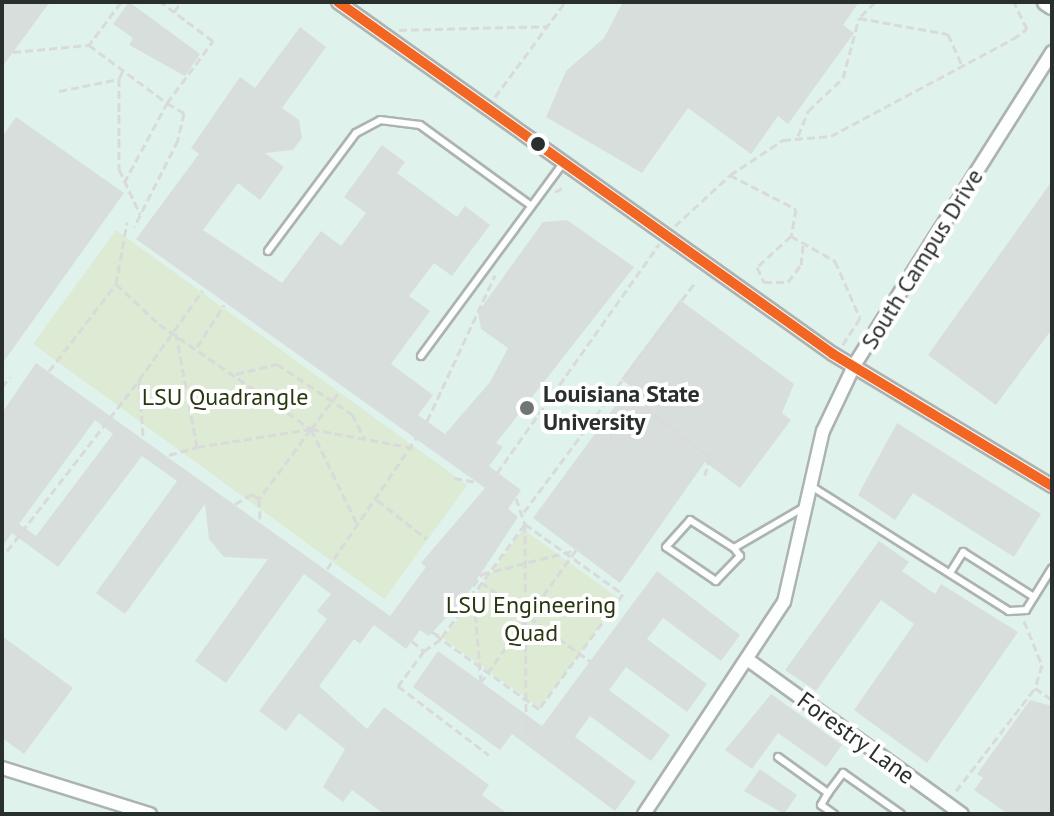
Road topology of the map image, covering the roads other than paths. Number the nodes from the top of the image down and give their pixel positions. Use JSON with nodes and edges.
{"nodes":[{"id":1,"x":338,"y":2,"type":"edge"},
{"id":2,"x":1046,"y":2,"type":"edge"},
{"id":3,"x":1052,"y":6,"type":"edge"},
{"id":4,"x":1052,"y":52,"type":"edge"},
{"id":5,"x":564,"y":162,"type":"junction"},
{"id":6,"x":530,"y":205,"type":"junction"},
{"id":7,"x":268,"y":251,"type":"dead end"},
{"id":8,"x":421,"y":356,"type":"dead end"},
{"id":9,"x":855,"y":364,"type":"junction"},
{"id":10,"x":808,"y":485,"type":"junction"},
{"id":11,"x":1052,"y":486,"type":"edge"},
{"id":12,"x":801,"y":509,"type":"junction"},
{"id":13,"x":734,"y":548,"type":"junction"},
{"id":14,"x":1052,"y":568,"type":"edge"},
{"id":15,"x":950,"y":573,"type":"junction"},
{"id":16,"x":1034,"y":597,"type":"junction"},
{"id":17,"x":751,"y":662,"type":"junction"},
{"id":18,"x":778,"y":757,"type":"dead end"},
{"id":19,"x":2,"y":768,"type":"edge"},
{"id":20,"x":828,"y":793,"type":"junction"},
{"id":21,"x":150,"y":814,"type":"edge"},
{"id":22,"x":644,"y":814,"type":"edge"},
{"id":23,"x":834,"y":814,"type":"edge"},
{"id":24,"x":901,"y":814,"type":"edge"},
{"id":25,"x":961,"y":814,"type":"edge"}],
"edges":[{"from":1,"to":5,"type":"street"},
{"from":2,"to":3,"type":"street"},
{"from":4,"to":9,"type":"street","name":"South Campus Drive"},
{"from":5,"to":6,"type":"lane"},
{"from":5,"to":9,"type":"street"},
{"from":6,"to":7,"type":"lane"},
{"from":6,"to":8,"type":"lane"},
{"from":9,"to":10,"type":"street","name":"South Campus Drive"},
{"from":9,"to":11,"type":"street"},
{"from":10,"to":12,"type":"street","name":"South Campus Drive"},
{"from":10,"to":15,"type":"lane"},
{"from":12,"to":13,"type":"lane"},
{"from":12,"to":17,"type":"street","name":"South Campus Drive"},
{"from":13,"to":13,"type":"lane"},
{"from":14,"to":16,"type":"lane"},
{"from":15,"to":16,"type":"lane"},
{"from":15,"to":16,"type":"lane"},
{"from":17,"to":22,"type":"street","name":"South Campus Drive"},
{"from":17,"to":25,"type":"street","name":"Forestry Lane"},
{"from":18,"to":20,"type":"lane"},
{"from":19,"to":21,"type":"street"},
{"from":20,"to":23,"type":"lane"},
{"from":20,"to":24,"type":"lane"}]}
